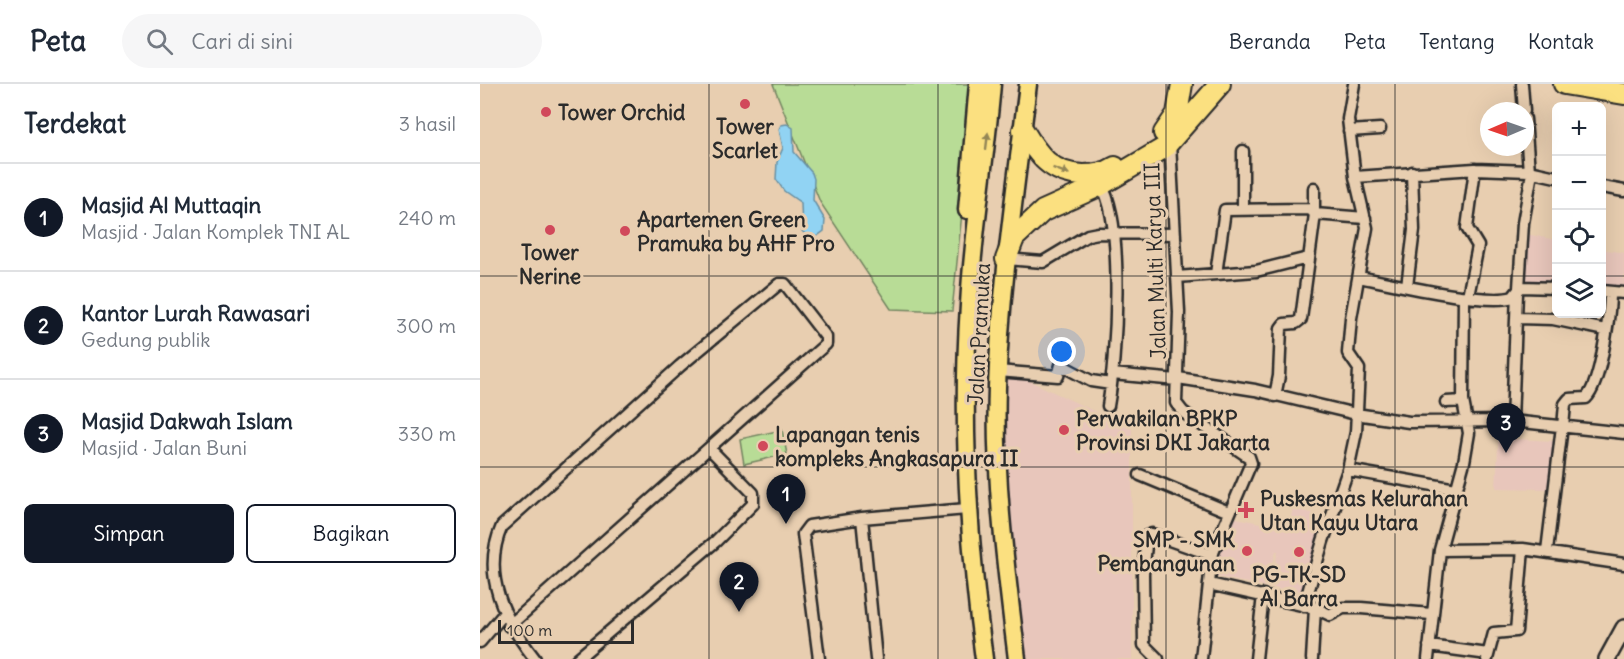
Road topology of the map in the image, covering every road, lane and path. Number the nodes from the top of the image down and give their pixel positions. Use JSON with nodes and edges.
{"nodes":[{"id":1,"x":978,"y":84,"type":"edge"},
{"id":2,"x":992,"y":84,"type":"edge"},
{"id":3,"x":1017,"y":84,"type":"edge"},
{"id":4,"x":1028,"y":84,"type":"edge"},
{"id":5,"x":1182,"y":84,"type":"edge"},
{"id":6,"x":1220,"y":84,"type":"edge"},
{"id":7,"x":1354,"y":84,"type":"edge"},
{"id":8,"x":1522,"y":84,"type":"edge"},
{"id":9,"x":1564,"y":84,"type":"edge"},
{"id":10,"x":1624,"y":94,"type":"edge"},
{"id":11,"x":1523,"y":102,"type":"edge"},
{"id":12,"x":1380,"y":129,"type":"dead end"},
{"id":13,"x":1023,"y":130,"type":"junction"},
{"id":14,"x":1349,"y":131,"type":"junction"},
{"id":15,"x":1163,"y":141,"type":"junction"},
{"id":16,"x":1243,"y":151,"type":"dead end"},
{"id":17,"x":1529,"y":156,"type":"edge"},
{"id":18,"x":1475,"y":169,"type":"junction"},
{"id":19,"x":1412,"y":172,"type":"junction"},
{"id":20,"x":1530,"y":172,"type":"junction"},
{"id":21,"x":1552,"y":176,"type":"edge"},
{"id":22,"x":1354,"y":177,"type":"junction"},
{"id":23,"x":1102,"y":187,"type":"junction"},
{"id":24,"x":1606,"y":187,"type":"edge"},
{"id":25,"x":1314,"y":188,"type":"dead end"},
{"id":26,"x":1624,"y":191,"type":"edge"},
{"id":27,"x":1243,"y":209,"type":"junction"},
{"id":28,"x":1314,"y":213,"type":"junction"},
{"id":29,"x":1365,"y":218,"type":"junction"},
{"id":30,"x":1114,"y":233,"type":"junction"},
{"id":31,"x":1175,"y":234,"type":"junction"},
{"id":32,"x":1308,"y":258,"type":"junction"},
{"id":33,"x":1003,"y":260,"type":"junction"},
{"id":34,"x":1216,"y":274,"type":"junction"},
{"id":35,"x":1177,"y":277,"type":"junction"},
{"id":36,"x":1359,"y":277,"type":"junction"},
{"id":37,"x":1407,"y":286,"type":"junction"},
{"id":38,"x":1552,"y":288,"type":"edge"},
{"id":39,"x":1518,"y":290,"type":"junction"},
{"id":40,"x":1606,"y":291,"type":"edge"},
{"id":41,"x":1624,"y":293,"type":"edge"},
{"id":42,"x":1466,"y":296,"type":"junction"},
{"id":43,"x":963,"y":310,"type":"junction"},
{"id":44,"x":1516,"y":318,"type":"junction"},
{"id":45,"x":1605,"y":318,"type":"edge"},
{"id":46,"x":1605,"y":330,"type":"junction"},
{"id":47,"x":998,"y":371,"type":"junction"},
{"id":48,"x":1111,"y":379,"type":"junction"},
{"id":49,"x":1177,"y":379,"type":"junction"},
{"id":50,"x":1275,"y":396,"type":"junction"},
{"id":51,"x":1463,"y":401,"type":"junction"},
{"id":52,"x":1446,"y":402,"type":"dead end"},
{"id":53,"x":1108,"y":406,"type":"dead end"},
{"id":54,"x":1356,"y":414,"type":"junction"},
{"id":55,"x":1468,"y":421,"type":"junction"},
{"id":56,"x":1512,"y":421,"type":"junction"},
{"id":57,"x":1562,"y":426,"type":"junction"},
{"id":58,"x":1624,"y":433,"type":"edge"},
{"id":59,"x":987,"y":447,"type":"junction"},
{"id":60,"x":709,"y":448,"type":"junction"},
{"id":61,"x":998,"y":468,"type":"junction"},
{"id":62,"x":1348,"y":470,"type":"junction"},
{"id":63,"x":1140,"y":476,"type":"dead end"},
{"id":64,"x":1456,"y":489,"type":"junction"},
{"id":65,"x":962,"y":509,"type":"junction"},
{"id":66,"x":1228,"y":512,"type":"junction"},
{"id":67,"x":862,"y":518,"type":"junction"},
{"id":68,"x":1523,"y":549,"type":"junction"},
{"id":69,"x":1440,"y":550,"type":"junction"},
{"id":70,"x":1547,"y":551,"type":"junction"},
{"id":71,"x":1212,"y":555,"type":"junction"},
{"id":72,"x":1624,"y":564,"type":"edge"},
{"id":73,"x":1209,"y":584,"type":"junction"},
{"id":74,"x":1263,"y":596,"type":"junction"},
{"id":75,"x":1310,"y":607,"type":"junction"},
{"id":76,"x":1431,"y":614,"type":"junction"},
{"id":77,"x":503,"y":615,"type":"junction"},
{"id":78,"x":509,"y":626,"type":"junction"},
{"id":79,"x":1624,"y":628,"type":"edge"},
{"id":80,"x":480,"y":642,"type":"edge"},
{"id":81,"x":1429,"y":646,"type":"junction"},
{"id":82,"x":1488,"y":656,"type":"edge"},
{"id":83,"x":535,"y":659,"type":"edge"},
{"id":84,"x":578,"y":659,"type":"edge"},
{"id":85,"x":819,"y":659,"type":"edge"},
{"id":86,"x":876,"y":659,"type":"edge"},
{"id":87,"x":975,"y":659,"type":"edge"},
{"id":88,"x":984,"y":659,"type":"edge"},
{"id":89,"x":1007,"y":659,"type":"edge"},
{"id":90,"x":1017,"y":659,"type":"edge"},
{"id":91,"x":1158,"y":659,"type":"edge"},
{"id":92,"x":1201,"y":659,"type":"edge"},
{"id":93,"x":1256,"y":659,"type":"edge"},
{"id":94,"x":1312,"y":659,"type":"edge"},
{"id":95,"x":1428,"y":659,"type":"edge"},
{"id":96,"x":1607,"y":659,"type":"edge"}],
"edges":[{"from":1,"to":43,"type":"main road","name":"Jalan Pramuka"},
{"from":43,"to":2,"type":"main road","name":"Jalan Pramuka","one_way":true},
{"from":3,"to":33,"type":"main road","name":"Jalan Pramuka"},
{"from":4,"to":13,"type":"main road","name":"Jalan Pramuka"},
{"from":5,"to":15,"type":"highway"},
{"from":6,"to":15,"type":"highway"},
{"from":7,"to":14,"type":"street"},
{"from":8,"to":11,"type":"street"},
{"from":9,"to":10,"type":"highway"},
{"from":12,"to":14,"type":"street"},
{"from":13,"to":15,"type":"highway","one_way":true},
{"from":13,"to":33,"type":"main road","name":"Jalan Pramuka"},
{"from":14,"to":22,"type":"street"},
{"from":15,"to":23,"type":"highway"},
{"from":15,"to":31,"type":"street","name":"Jalan Multi Karya III"},
{"from":16,"to":27,"type":"street"},
{"from":17,"to":20,"type":"street"},
{"from":18,"to":19,"type":"street"},
{"from":18,"to":20,"type":"street"},
{"from":18,"to":42,"type":"street"},
{"from":19,"to":22,"type":"street"},
{"from":19,"to":37,"type":"street"},
{"from":20,"to":21,"type":"street"},
{"from":20,"to":39,"type":"street"},
{"from":22,"to":29,"type":"street"},
{"from":23,"to":30,"type":"street"},
{"from":23,"to":33,"type":"highway"},
{"from":24,"to":26,"type":"street"},
{"from":25,"to":28,"type":"street"},
{"from":27,"to":28,"type":"street"},
{"from":27,"to":34,"type":"street"},
{"from":28,"to":29,"type":"street"},
{"from":28,"to":32,"type":"street"},
{"from":29,"to":36,"type":"street"},
{"from":30,"to":31,"type":"street"},
{"from":30,"to":33,"type":"street"},
{"from":30,"to":48,"type":"street"},
{"from":31,"to":35,"type":"street","name":"Jalan Multi Karya III"},
{"from":32,"to":34,"type":"street"},
{"from":32,"to":50,"type":"street"},
{"from":33,"to":47,"type":"main road","name":"Jalan Pramuka"},
{"from":33,"to":59,"type":"main road","name":"Jalan Pramuka"},
{"from":34,"to":35,"type":"street"},
{"from":35,"to":49,"type":"street","name":"Jalan Multi Karya III"},
{"from":36,"to":37,"type":"street"},
{"from":36,"to":54,"type":"street"},
{"from":37,"to":42,"type":"street"},
{"from":38,"to":39,"type":"street"},
{"from":39,"to":42,"type":"street"},
{"from":39,"to":44,"type":"street"},
{"from":40,"to":41,"type":"street"},
{"from":42,"to":51,"type":"street"},
{"from":43,"to":65,"type":"main road","name":"Jalan Pramuka"},
{"from":44,"to":46,"type":"street"},
{"from":44,"to":56,"type":"street"},
{"from":45,"to":46,"type":"street"},
{"from":46,"to":57,"type":"street"},
{"from":47,"to":48,"type":"street"},
{"from":47,"to":61,"type":"main road","name":"Jalan Pramuka"},
{"from":48,"to":49,"type":"street"},
{"from":48,"to":53,"type":"street"},
{"from":49,"to":50,"type":"street"},
{"from":49,"to":66,"type":"street","name":"Jalan Multi Karya III"},
{"from":50,"to":54,"type":"street"},
{"from":51,"to":52,"type":"street"},
{"from":51,"to":55,"type":"street"},
{"from":54,"to":55,"type":"street"},
{"from":54,"to":62,"type":"street"},
{"from":55,"to":56,"type":"street"},
{"from":55,"to":64,"type":"street"},
{"from":56,"to":57,"type":"street"},
{"from":57,"to":58,"type":"street"},
{"from":57,"to":70,"type":"street"},
{"from":59,"to":61,"type":"main road"},
{"from":59,"to":89,"type":"main road","name":"Jalan Pramuka"},
{"from":60,"to":77,"type":"street"},
{"from":60,"to":78,"type":"street"},
{"from":60,"to":84,"type":"street"},
{"from":61,"to":90,"type":"main road","name":"Jalan Pramuka"},
{"from":62,"to":64,"type":"street"},
{"from":62,"to":75,"type":"street"},
{"from":63,"to":66,"type":"street"},
{"from":64,"to":69,"type":"street"},
{"from":65,"to":67,"type":"street"},
{"from":65,"to":87,"type":"main road","name":"Jalan Pramuka"},
{"from":65,"to":88,"type":"main road","name":"Jalan Pramuka"},
{"from":66,"to":71,"type":"street"},
{"from":67,"to":85,"type":"street"},
{"from":67,"to":86,"type":"street"},
{"from":68,"to":69,"type":"street"},
{"from":68,"to":70,"type":"street"},
{"from":68,"to":82,"type":"street"},
{"from":69,"to":76,"type":"street"},
{"from":70,"to":72,"type":"street"},
{"from":71,"to":73,"type":"street"},
{"from":71,"to":91,"type":"street"},
{"from":73,"to":74,"type":"street"},
{"from":73,"to":92,"type":"street"},
{"from":74,"to":75,"type":"street"},
{"from":74,"to":93,"type":"street"},
{"from":75,"to":76,"type":"street"},
{"from":75,"to":94,"type":"street"},
{"from":76,"to":81,"type":"street"},
{"from":77,"to":78,"type":"street"},
{"from":77,"to":80,"type":"street"},
{"from":78,"to":83,"type":"street"},
{"from":79,"to":96,"type":"street"},
{"from":81,"to":82,"type":"street"},
{"from":81,"to":95,"type":"street"}]}
